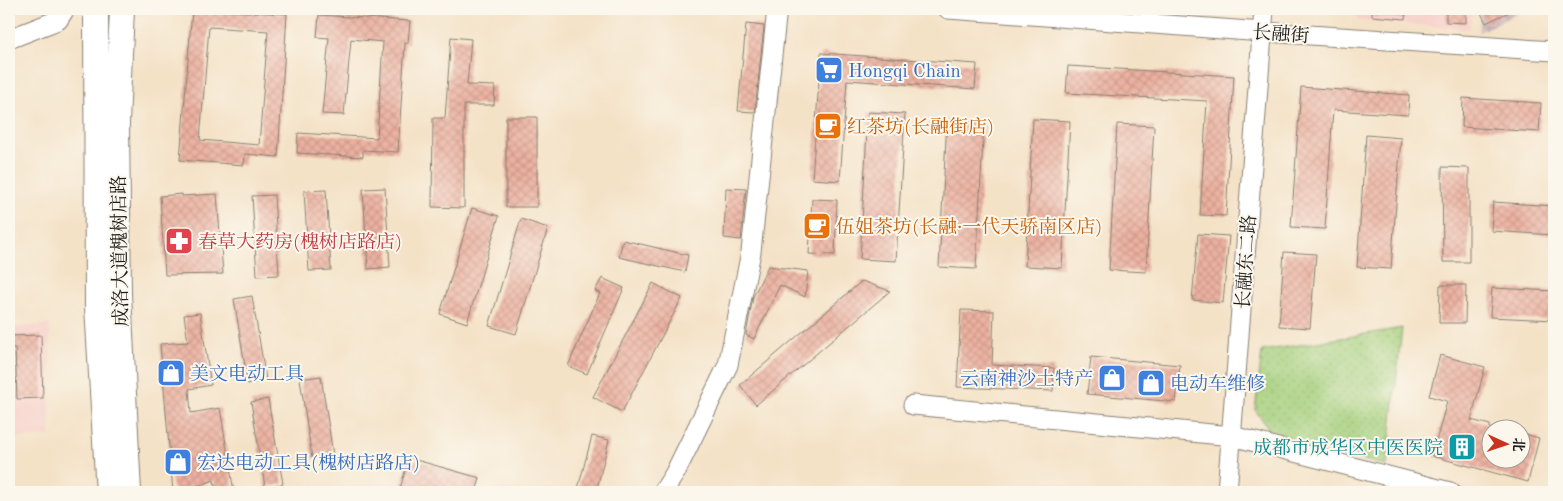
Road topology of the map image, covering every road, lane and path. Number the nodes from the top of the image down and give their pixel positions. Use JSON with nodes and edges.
{"nodes":[{"id":1,"x":65,"y":9,"type":"edge"},
{"id":2,"x":96,"y":9,"type":"edge"},
{"id":3,"x":122,"y":9,"type":"edge"},
{"id":4,"x":777,"y":9,"type":"edge"},
{"id":5,"x":948,"y":9,"type":"edge"},
{"id":6,"x":1264,"y":9,"type":"edge"},
{"id":7,"x":1263,"y":32,"type":"junction"},
{"id":8,"x":9,"y":38,"type":"edge"},
{"id":9,"x":1554,"y":51,"type":"edge"},
{"id":10,"x":913,"y":405,"type":"dead end"},
{"id":11,"x":1232,"y":436,"type":"junction"},
{"id":12,"x":108,"y":492,"type":"edge"},
{"id":13,"x":129,"y":492,"type":"edge"},
{"id":14,"x":663,"y":492,"type":"edge"},
{"id":15,"x":1228,"y":492,"type":"edge"},
{"id":16,"x":1450,"y":492,"type":"edge"}],
"edges":[{"from":1,"to":8,"type":"street"},
{"from":2,"to":12,"type":"main road","name":"成洛大道槐树店路"},
{"from":3,"to":13,"type":"main road","name":"成洛大道槐树店路"},
{"from":4,"to":14,"type":"street"},
{"from":5,"to":7,"type":"street","name":"长融街"},
{"from":6,"to":7,"type":"street","name":"长融东二路"},
{"from":7,"to":9,"type":"street","name":"长融街"},
{"from":7,"to":11,"type":"street","name":"长融东二路"},
{"from":10,"to":11,"type":"street"},
{"from":11,"to":15,"type":"street","name":"长融东二路"},
{"from":11,"to":16,"type":"street"}]}
